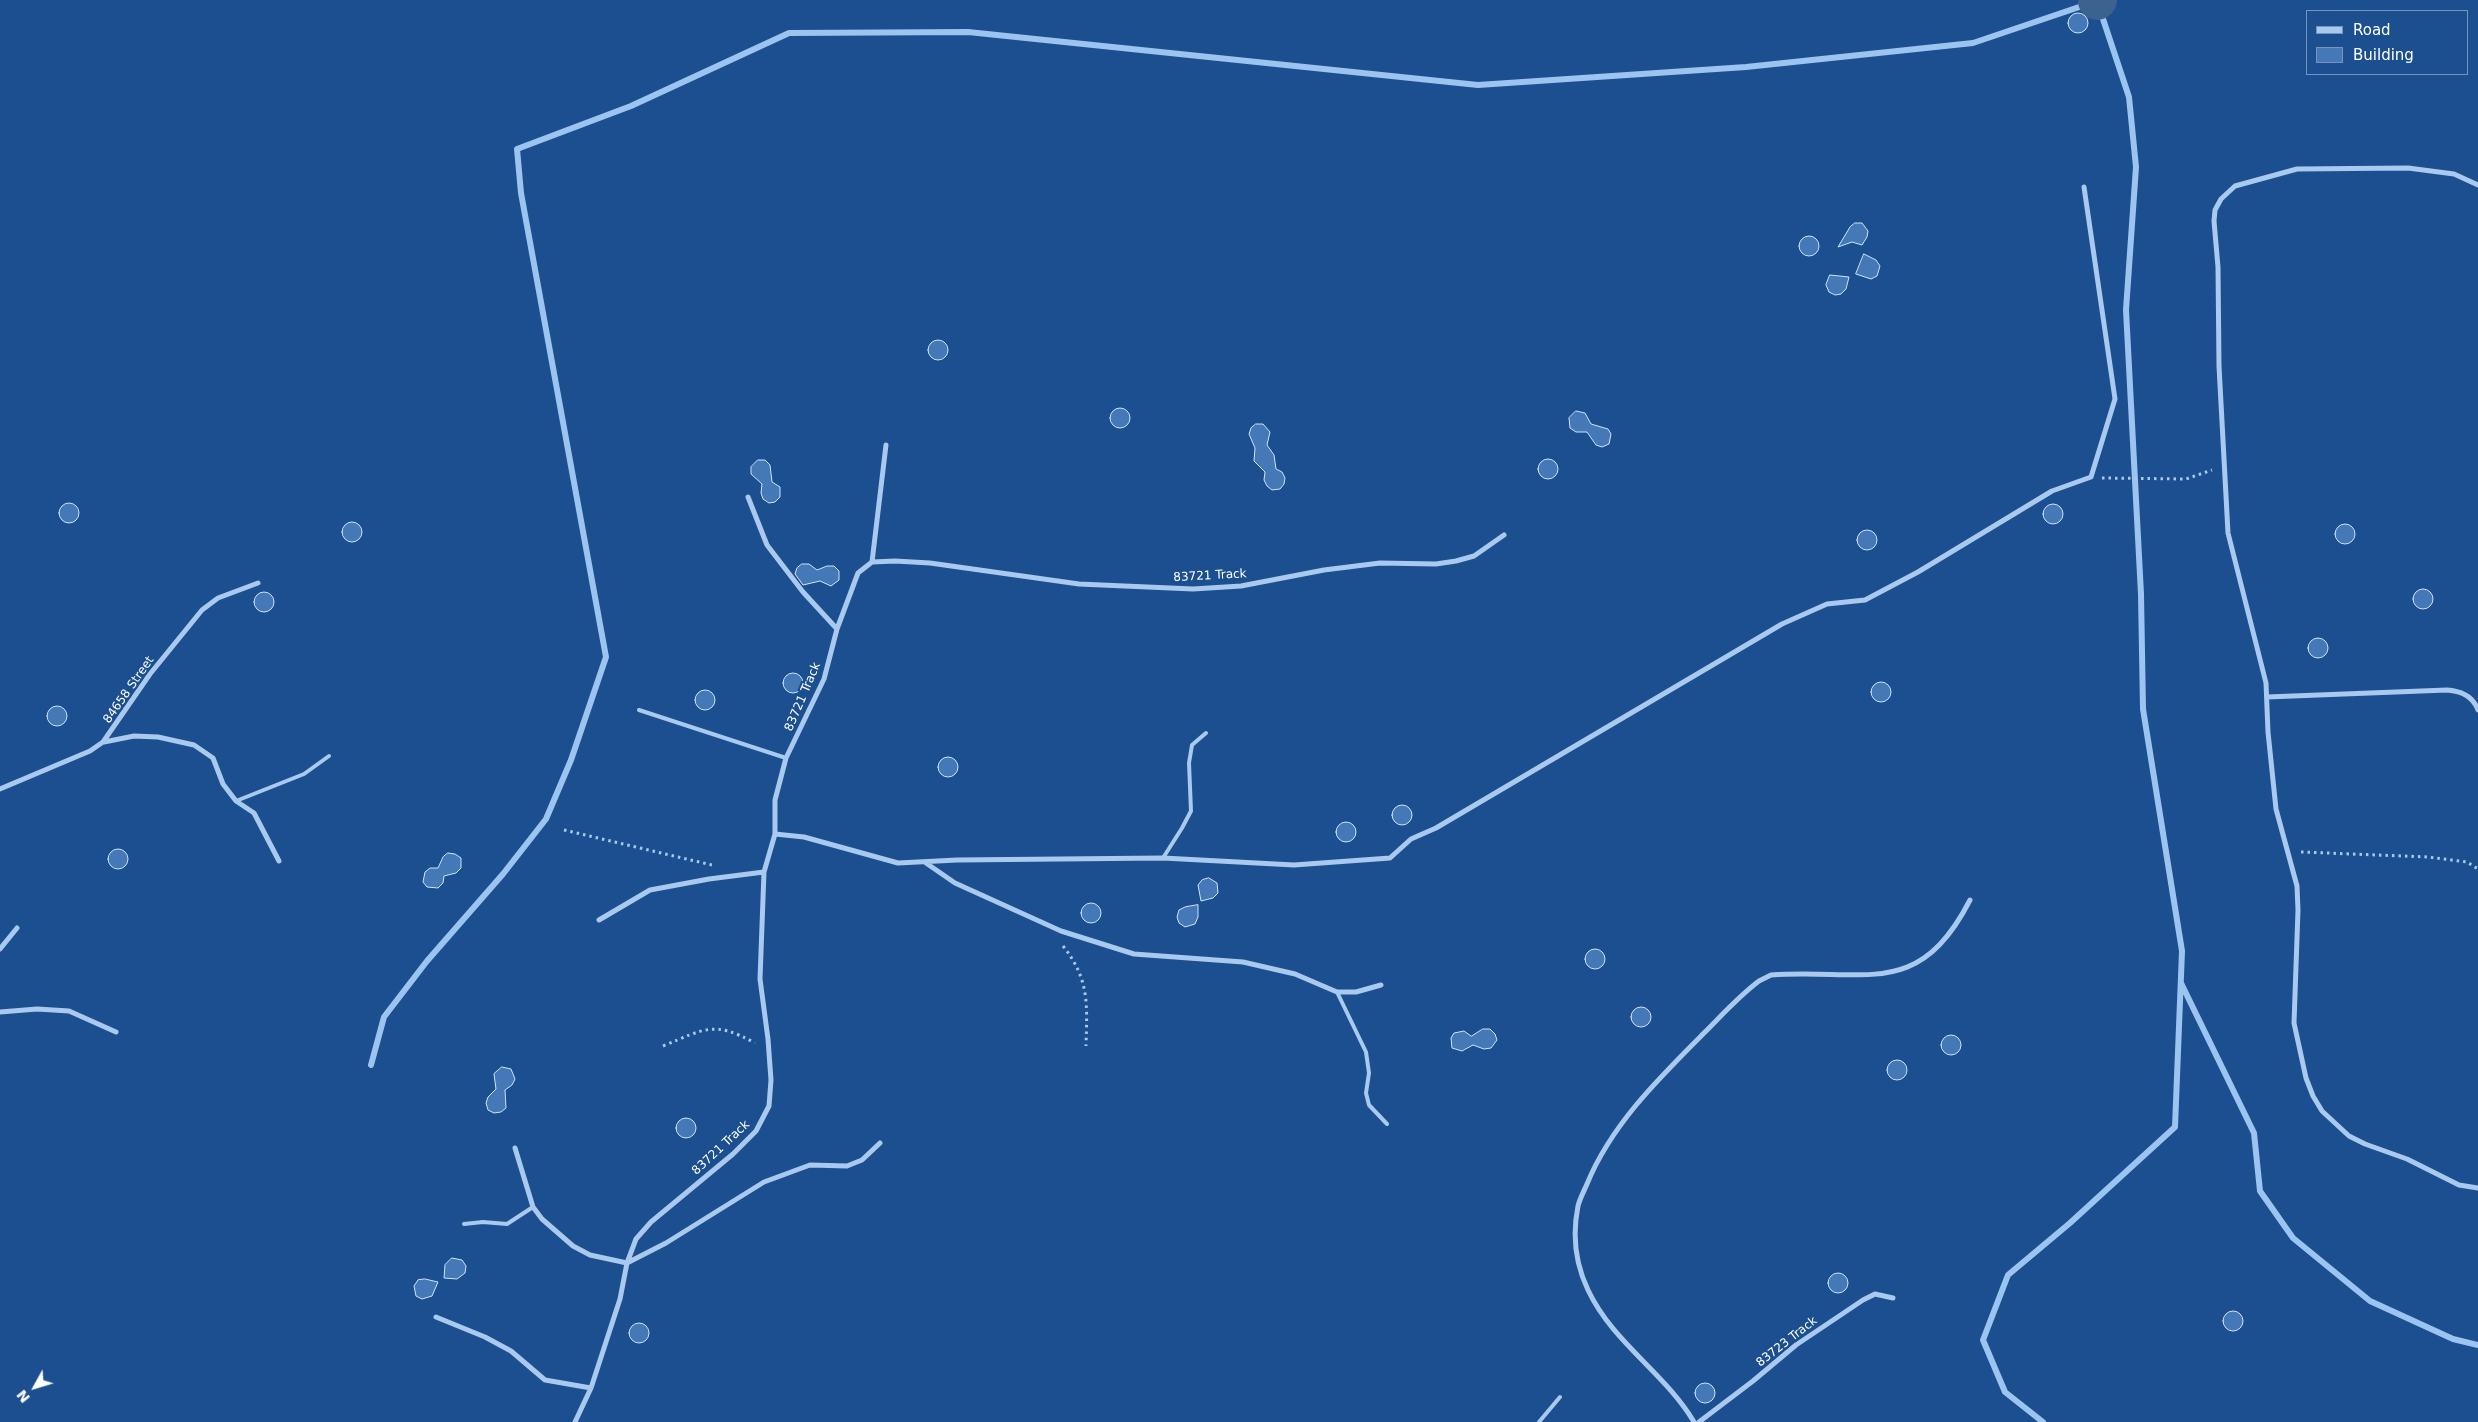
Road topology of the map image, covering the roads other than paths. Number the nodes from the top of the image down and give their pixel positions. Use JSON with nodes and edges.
{"nodes":[{"id":1,"x":2478,"y":185,"type":"edge"},
{"id":2,"x":2084,"y":187,"type":"dead end"},
{"id":3,"x":886,"y":445,"type":"dead end"},
{"id":4,"x":748,"y":498,"type":"dead end"},
{"id":5,"x":1504,"y":535,"type":"dead end"},
{"id":6,"x":872,"y":562,"type":"junction"},
{"id":7,"x":258,"y":582,"type":"dead end"},
{"id":8,"x":837,"y":629,"type":"junction"},
{"id":9,"x":2267,"y":697,"type":"junction"},
{"id":10,"x":639,"y":710,"type":"dead end"},
{"id":11,"x":2478,"y":710,"type":"edge"},
{"id":12,"x":1206,"y":733,"type":"dead end"},
{"id":13,"x":103,"y":742,"type":"junction"},
{"id":14,"x":329,"y":756,"type":"dead end"},
{"id":15,"x":786,"y":758,"type":"junction"},
{"id":16,"x":0,"y":788,"type":"edge"},
{"id":17,"x":236,"y":800,"type":"junction"},
{"id":18,"x":775,"y":834,"type":"junction"},
{"id":19,"x":1163,"y":858,"type":"junction"},
{"id":20,"x":279,"y":861,"type":"dead end"},
{"id":21,"x":925,"y":862,"type":"junction"},
{"id":22,"x":764,"y":872,"type":"junction"},
{"id":23,"x":1970,"y":900,"type":"dead end"},
{"id":24,"x":600,"y":920,"type":"dead end"},
{"id":25,"x":17,"y":928,"type":"dead end"},
{"id":26,"x":0,"y":949,"type":"edge"},
{"id":27,"x":1381,"y":985,"type":"dead end"},
{"id":28,"x":1336,"y":992,"type":"junction"},
{"id":29,"x":0,"y":1012,"type":"edge"},
{"id":30,"x":116,"y":1032,"type":"dead end"},
{"id":31,"x":1387,"y":1124,"type":"dead end"},
{"id":32,"x":880,"y":1143,"type":"dead end"},
{"id":33,"x":515,"y":1148,"type":"dead end"},
{"id":34,"x":2478,"y":1188,"type":"edge"},
{"id":35,"x":533,"y":1207,"type":"junction"},
{"id":36,"x":464,"y":1224,"type":"dead end"},
{"id":37,"x":627,"y":1263,"type":"junction"},
{"id":38,"x":1893,"y":1298,"type":"dead end"},
{"id":39,"x":436,"y":1317,"type":"dead end"},
{"id":40,"x":591,"y":1388,"type":"junction"},
{"id":41,"x":1560,"y":1397,"type":"dead end"},
{"id":42,"x":576,"y":1422,"type":"edge"},
{"id":43,"x":1539,"y":1422,"type":"edge"},
{"id":44,"x":1694,"y":1422,"type":"edge"},
{"id":45,"x":1699,"y":1422,"type":"edge"}],
"edges":[{"from":1,"to":9,"type":"street"},
{"from":2,"to":19,"type":"street"},
{"from":3,"to":6,"type":"street"},
{"from":4,"to":8,"type":"street"},
{"from":5,"to":6,"type":"street","name":"83721 Track"},
{"from":6,"to":8,"type":"street","name":"83721 Track"},
{"from":7,"to":13,"type":"street","name":"84658 Street"},
{"from":8,"to":15,"type":"street","name":"83721 Track"},
{"from":9,"to":11,"type":"street"},
{"from":9,"to":34,"type":"street"},
{"from":10,"to":15,"type":"lane"},
{"from":12,"to":19,"type":"lane"},
{"from":13,"to":16,"type":"street","name":"84658 Street"},
{"from":13,"to":17,"type":"street"},
{"from":14,"to":17,"type":"lane"},
{"from":15,"to":18,"type":"street","name":"83721 Track"},
{"from":17,"to":20,"type":"street"},
{"from":18,"to":21,"type":"street"},
{"from":18,"to":22,"type":"street","name":"83721 Track"},
{"from":19,"to":21,"type":"street"},
{"from":21,"to":28,"type":"street"},
{"from":22,"to":24,"type":"street"},
{"from":22,"to":37,"type":"street","name":"83721 Track"},
{"from":23,"to":44,"type":"street"},
{"from":25,"to":26,"type":"street"},
{"from":27,"to":28,"type":"street"},
{"from":28,"to":31,"type":"lane"},
{"from":29,"to":30,"type":"street"},
{"from":32,"to":37,"type":"street"},
{"from":33,"to":35,"type":"street"},
{"from":35,"to":36,"type":"lane"},
{"from":35,"to":37,"type":"street"},
{"from":37,"to":40,"type":"street","name":"83721 Track"},
{"from":38,"to":45,"type":"street","name":"83723 Track"},
{"from":39,"to":40,"type":"street"},
{"from":40,"to":42,"type":"street","name":"83721 Track"},
{"from":41,"to":43,"type":"lane"}]}
